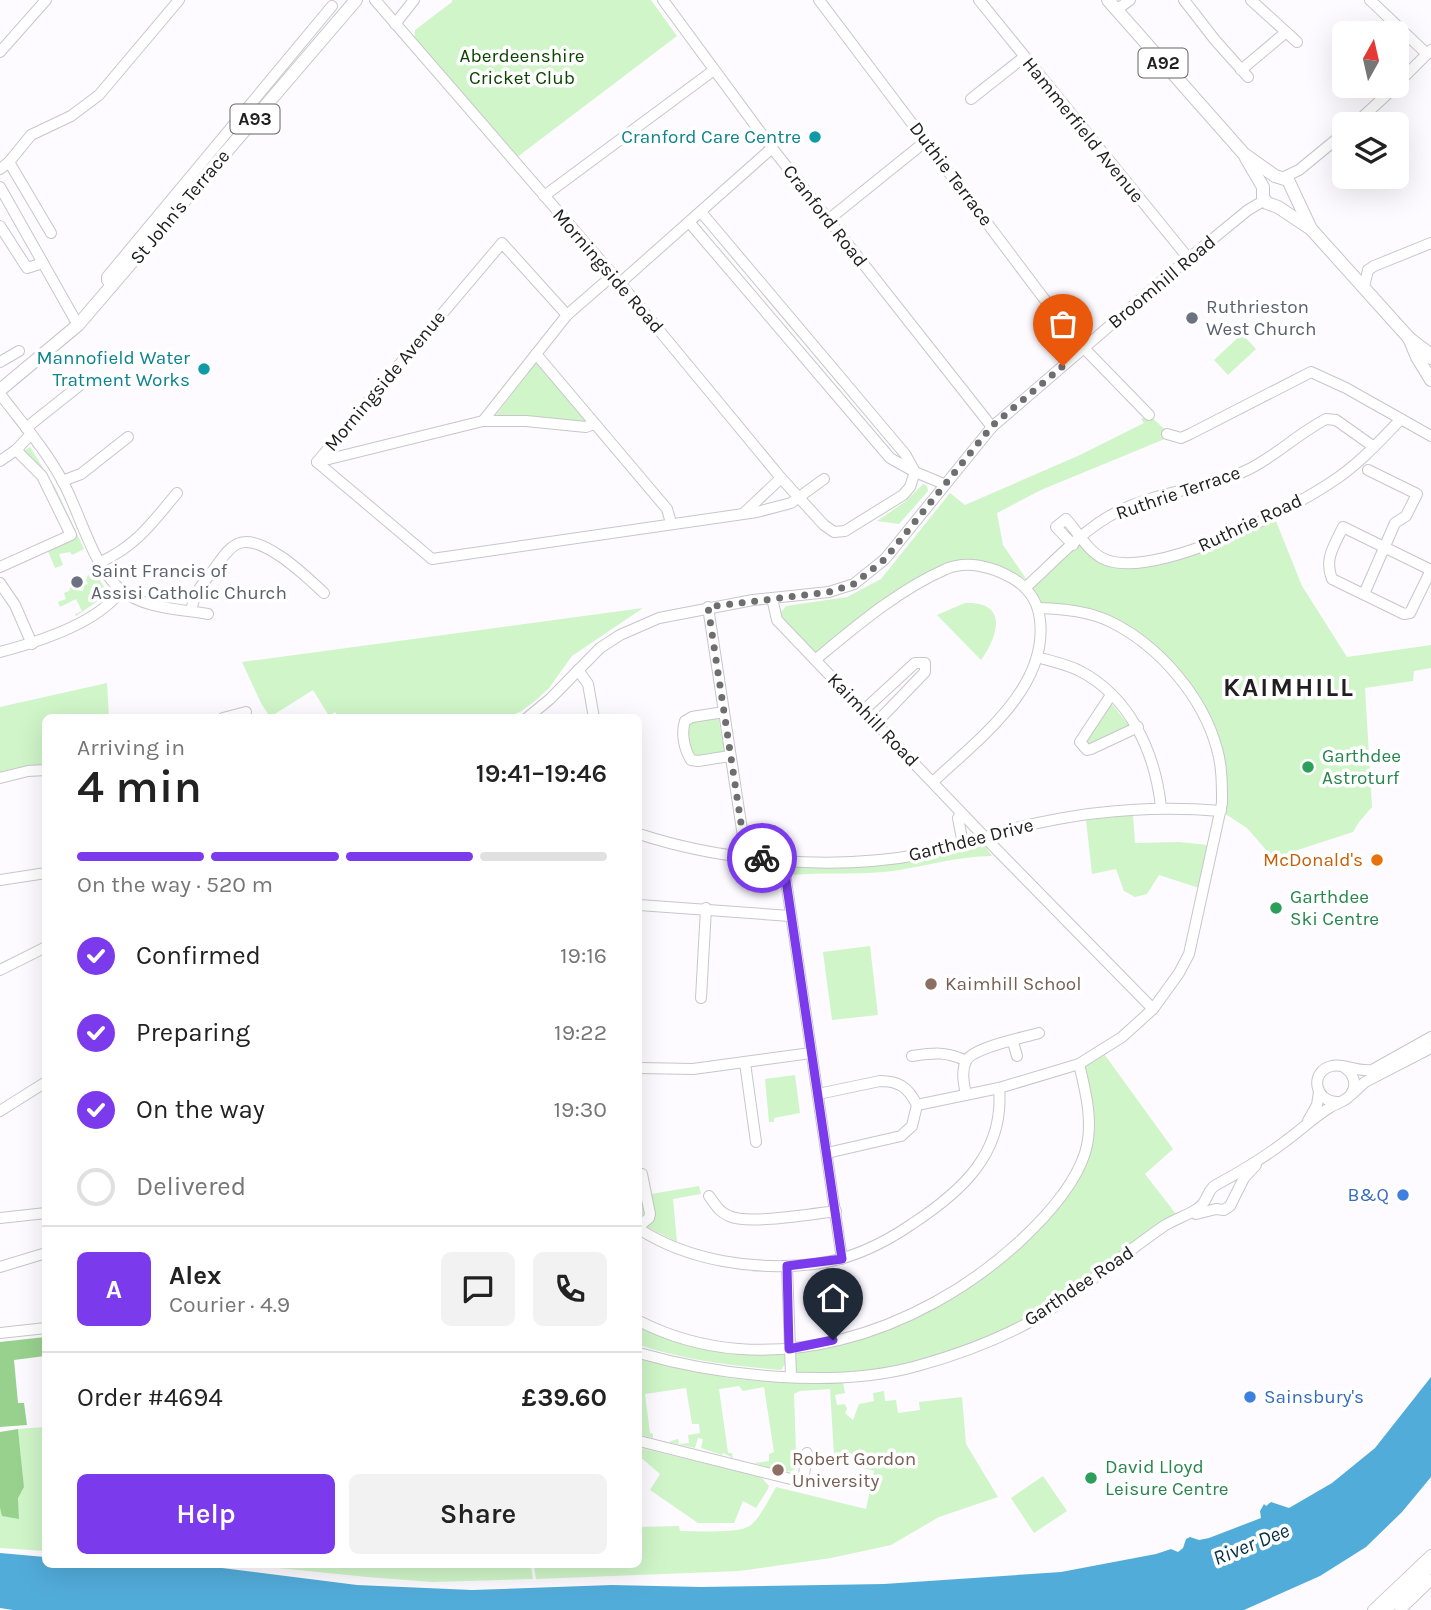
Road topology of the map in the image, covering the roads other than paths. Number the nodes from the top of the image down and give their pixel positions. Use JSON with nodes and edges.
{"nodes":[{"id":1,"x":179,"y":0,"type":"edge"},
{"id":2,"x":356,"y":0,"type":"edge"},
{"id":3,"x":375,"y":0,"type":"edge"},
{"id":4,"x":414,"y":0,"type":"edge"},
{"id":5,"x":663,"y":0,"type":"edge"},
{"id":6,"x":819,"y":0,"type":"edge"},
{"id":7,"x":979,"y":0,"type":"edge"},
{"id":8,"x":1130,"y":0,"type":"edge"},
{"id":9,"x":1184,"y":0,"type":"edge"},
{"id":10,"x":1251,"y":0,"type":"edge"},
{"id":11,"x":1370,"y":0,"type":"edge"},
{"id":12,"x":40,"y":3,"type":"edge"},
{"id":13,"x":328,"y":3,"type":"edge"},
{"id":14,"x":1112,"y":5,"type":"edge"},
{"id":15,"x":342,"y":16,"type":"junction"},
{"id":16,"x":395,"y":24,"type":"junction"},
{"id":17,"x":1285,"y":33,"type":"junction"},
{"id":18,"x":1297,"y":42,"type":"dead end"},
{"id":19,"x":0,"y":52,"type":"edge"},
{"id":20,"x":1429,"y":52,"type":"edge"},
{"id":21,"x":1024,"y":57,"type":"junction"},
{"id":22,"x":714,"y":69,"type":"junction"},
{"id":23,"x":1409,"y":72,"type":"edge"},
{"id":24,"x":1382,"y":98,"type":"edge"},
{"id":25,"x":971,"y":99,"type":"dead end"},
{"id":26,"x":1367,"y":112,"type":"edge"},
{"id":27,"x":926,"y":141,"type":"junction"},
{"id":28,"x":1332,"y":143,"type":"edge"},
{"id":29,"x":772,"y":148,"type":"junction"},
{"id":30,"x":1244,"y":154,"type":"junction"},
{"id":31,"x":4,"y":166,"type":"edge"},
{"id":32,"x":1286,"y":183,"type":"junction"},
{"id":33,"x":0,"y":187,"type":"edge"},
{"id":34,"x":1264,"y":193,"type":"junction"},
{"id":35,"x":544,"y":197,"type":"junction"},
{"id":36,"x":1278,"y":207,"type":"junction"},
{"id":37,"x":701,"y":212,"type":"junction"},
{"id":38,"x":828,"y":220,"type":"junction"},
{"id":39,"x":689,"y":222,"type":"junction"},
{"id":40,"x":0,"y":228,"type":"edge"},
{"id":41,"x":1311,"y":229,"type":"junction"},
{"id":42,"x":51,"y":233,"type":"dead end"},
{"id":43,"x":1431,"y":243,"type":"edge"},
{"id":44,"x":1189,"y":259,"type":"junction"},
{"id":45,"x":43,"y":263,"type":"junction"},
{"id":46,"x":616,"y":279,"type":"junction"},
{"id":47,"x":112,"y":287,"type":"junction"},
{"id":48,"x":1364,"y":287,"type":"junction"},
{"id":49,"x":780,"y":305,"type":"junction"},
{"id":50,"x":567,"y":315,"type":"junction"},
{"id":51,"x":768,"y":315,"type":"junction"},
{"id":52,"x":78,"y":325,"type":"junction"},
{"id":53,"x":1409,"y":338,"type":"junction"},
{"id":54,"x":1084,"y":348,"type":"junction"},
{"id":55,"x":19,"y":351,"type":"dead end"},
{"id":56,"x":536,"y":354,"type":"junction"},
{"id":57,"x":1431,"y":358,"type":"edge"},
{"id":58,"x":0,"y":362,"type":"edge"},
{"id":59,"x":1431,"y":380,"type":"edge"},
{"id":60,"x":848,"y":386,"type":"junction"},
{"id":61,"x":0,"y":392,"type":"edge"},
{"id":62,"x":76,"y":392,"type":"dead end"},
{"id":63,"x":837,"y":396,"type":"junction"},
{"id":64,"x":1149,"y":415,"type":"dead end"},
{"id":65,"x":1401,"y":419,"type":"junction"},
{"id":66,"x":482,"y":421,"type":"junction"},
{"id":67,"x":594,"y":424,"type":"junction"},
{"id":68,"x":992,"y":426,"type":"junction"},
{"id":69,"x":1426,"y":428,"type":"edge"},
{"id":70,"x":28,"y":431,"type":"junction"},
{"id":71,"x":1167,"y":434,"type":"dead end"},
{"id":72,"x":128,"y":436,"type":"dead end"},
{"id":73,"x":1431,"y":436,"type":"edge"},
{"id":74,"x":1374,"y":447,"type":"junction"},
{"id":75,"x":16,"y":450,"type":"junction"},
{"id":76,"x":0,"y":461,"type":"edge"},
{"id":77,"x":317,"y":462,"type":"junction"},
{"id":78,"x":1368,"y":470,"type":"dead end"},
{"id":79,"x":915,"y":472,"type":"junction"},
{"id":80,"x":781,"y":478,"type":"junction"},
{"id":81,"x":824,"y":479,"type":"dead end"},
{"id":82,"x":62,"y":481,"type":"junction"},
{"id":83,"x":944,"y":484,"type":"junction"},
{"id":84,"x":177,"y":493,"type":"dead end"},
{"id":85,"x":800,"y":498,"type":"junction"},
{"id":86,"x":744,"y":513,"type":"junction"},
{"id":87,"x":671,"y":523,"type":"junction"},
{"id":88,"x":1082,"y":537,"type":"junction"},
{"id":89,"x":1073,"y":545,"type":"junction"},
{"id":90,"x":1384,"y":548,"type":"junction"},
{"id":91,"x":101,"y":562,"type":"junction"},
{"id":92,"x":0,"y":567,"type":"edge"},
{"id":93,"x":0,"y":583,"type":"edge"},
{"id":94,"x":1026,"y":587,"type":"junction"},
{"id":95,"x":121,"y":590,"type":"junction"},
{"id":96,"x":324,"y":593,"type":"dead end"},
{"id":97,"x":1364,"y":594,"type":"junction"},
{"id":98,"x":772,"y":598,"type":"junction"},
{"id":99,"x":708,"y":607,"type":"junction"},
{"id":100,"x":1039,"y":608,"type":"junction"},
{"id":101,"x":191,"y":611,"type":"junction"},
{"id":102,"x":208,"y":614,"type":"dead end"},
{"id":103,"x":32,"y":644,"type":"junction"},
{"id":104,"x":0,"y":652,"type":"edge"},
{"id":105,"x":1037,"y":657,"type":"junction"},
{"id":106,"x":815,"y":660,"type":"junction"},
{"id":107,"x":578,"y":670,"type":"junction"},
{"id":108,"x":1111,"y":695,"type":"junction"},
{"id":109,"x":864,"y":710,"type":"junction"},
{"id":110,"x":246,"y":712,"type":"dead end"},
{"id":111,"x":724,"y":712,"type":"junction"},
{"id":112,"x":238,"y":714,"type":"edge"},
{"id":113,"x":532,"y":714,"type":"edge"},
{"id":114,"x":592,"y":714,"type":"edge"},
{"id":115,"x":876,"y":723,"type":"junction"},
{"id":116,"x":1138,"y":727,"type":"junction"},
{"id":117,"x":730,"y":756,"type":"junction"},
{"id":118,"x":42,"y":770,"type":"edge"},
{"id":119,"x":0,"y":778,"type":"edge"},
{"id":120,"x":933,"y":782,"type":"junction"},
{"id":121,"x":1161,"y":807,"type":"junction"},
{"id":122,"x":1221,"y":811,"type":"junction"},
{"id":123,"x":961,"y":813,"type":"junction"},
{"id":124,"x":642,"y":835,"type":"edge"},
{"id":125,"x":985,"y":837,"type":"junction"},
{"id":126,"x":963,"y":844,"type":"junction"},
{"id":127,"x":746,"y":856,"type":"junction"},
{"id":128,"x":783,"y":860,"type":"junction"},
{"id":129,"x":42,"y":874,"type":"edge"},
{"id":130,"x":0,"y":880,"type":"edge"},
{"id":131,"x":642,"y":905,"type":"edge"},
{"id":132,"x":706,"y":908,"type":"junction"},
{"id":133,"x":790,"y":916,"type":"junction"},
{"id":134,"x":42,"y":949,"type":"edge"},
{"id":135,"x":0,"y":970,"type":"edge"},
{"id":136,"x":701,"y":998,"type":"dead end"},
{"id":137,"x":1153,"y":1009,"type":"junction"},
{"id":138,"x":1039,"y":1032,"type":"dead end"},
{"id":139,"x":1431,"y":1037,"type":"edge"},
{"id":140,"x":1013,"y":1042,"type":"junction"},
{"id":141,"x":1431,"y":1048,"type":"edge"},
{"id":142,"x":811,"y":1053,"type":"junction"},
{"id":143,"x":929,"y":1054,"type":"junction"},
{"id":144,"x":912,"y":1056,"type":"dead end"},
{"id":145,"x":1017,"y":1056,"type":"dead end"},
{"id":146,"x":966,"y":1061,"type":"junction"},
{"id":147,"x":745,"y":1063,"type":"junction"},
{"id":148,"x":1079,"y":1064,"type":"junction"},
{"id":149,"x":1344,"y":1067,"type":"junction"},
{"id":150,"x":642,"y":1068,"type":"edge"},
{"id":151,"x":931,"y":1068,"type":"dead end"},
{"id":152,"x":42,"y":1086,"type":"edge"},
{"id":153,"x":999,"y":1088,"type":"junction"},
{"id":154,"x":1319,"y":1092,"type":"junction"},
{"id":155,"x":818,"y":1094,"type":"junction"},
{"id":156,"x":966,"y":1095,"type":"junction"},
{"id":157,"x":1350,"y":1096,"type":"junction"},
{"id":158,"x":1339,"y":1102,"type":"junction"},
{"id":159,"x":917,"y":1105,"type":"junction"},
{"id":160,"x":0,"y":1111,"type":"edge"},
{"id":161,"x":1304,"y":1127,"type":"junction"},
{"id":162,"x":756,"y":1142,"type":"dead end"},
{"id":163,"x":827,"y":1153,"type":"junction"},
{"id":164,"x":1259,"y":1160,"type":"junction"},
{"id":165,"x":642,"y":1174,"type":"dead end"},
{"id":166,"x":1220,"y":1184,"type":"junction"},
{"id":167,"x":709,"y":1196,"type":"dead end"},
{"id":168,"x":1208,"y":1197,"type":"junction"},
{"id":169,"x":1234,"y":1200,"type":"junction"},
{"id":170,"x":1216,"y":1209,"type":"junction"},
{"id":171,"x":836,"y":1211,"type":"junction"},
{"id":172,"x":42,"y":1213,"type":"edge"},
{"id":173,"x":1186,"y":1215,"type":"junction"},
{"id":174,"x":0,"y":1218,"type":"edge"},
{"id":175,"x":642,"y":1225,"type":"edge"},
{"id":176,"x":642,"y":1230,"type":"edge"},
{"id":177,"x":42,"y":1254,"type":"edge"},
{"id":178,"x":842,"y":1259,"type":"junction"},
{"id":179,"x":787,"y":1266,"type":"junction"},
{"id":180,"x":0,"y":1267,"type":"edge"},
{"id":181,"x":642,"y":1322,"type":"edge"},
{"id":182,"x":42,"y":1328,"type":"edge"},
{"id":183,"x":0,"y":1333,"type":"edge"},
{"id":184,"x":789,"y":1349,"type":"junction"},
{"id":185,"x":642,"y":1354,"type":"edge"},
{"id":186,"x":791,"y":1376,"type":"junction"},
{"id":187,"x":642,"y":1442,"type":"edge"},
{"id":188,"x":807,"y":1453,"type":"dead end"},
{"id":189,"x":1431,"y":1555,"type":"edge"},
{"id":190,"x":1431,"y":1566,"type":"edge"},
{"id":191,"x":1431,"y":1580,"type":"edge"},
{"id":192,"x":1373,"y":1610,"type":"edge"},
{"id":193,"x":1385,"y":1610,"type":"edge"},
{"id":194,"x":1400,"y":1610,"type":"edge"}],
"edges":[{"from":1,"to":31,"type":"street"},
{"from":2,"to":15,"type":"main road","name":"St John's Terrace","number":"A93"},
{"from":3,"to":16,"type":"street","name":"Morningside Road"},
{"from":4,"to":16,"type":"street"},
{"from":5,"to":22,"type":"street","name":"Cranford Road"},
{"from":6,"to":27,"type":"street","name":"Duthie Terrace"},
{"from":7,"to":21,"type":"street","name":"Hammerfield Avenue"},
{"from":8,"to":14,"type":"street"},
{"from":9,"to":17,"type":"street"},
{"from":10,"to":17,"type":"street"},
{"from":11,"to":20,"type":"street"},
{"from":12,"to":19,"type":"street"},
{"from":13,"to":15,"type":"street"},
{"from":13,"to":47,"type":"street","name":"St John's Terrace"},
{"from":14,"to":30,"type":"main road","number":"A92"},
{"from":15,"to":47,"type":"main road","name":"St John's Terrace","number":"A93"},
{"from":16,"to":35,"type":"street","name":"Morningside Road"},
{"from":17,"to":18,"type":"street"},
{"from":20,"to":23,"type":"street"},
{"from":21,"to":25,"type":"street"},
{"from":21,"to":44,"type":"street","name":"Hammerfield Avenue"},
{"from":22,"to":29,"type":"street","name":"Cranford Road"},
{"from":22,"to":35,"type":"street"},
{"from":24,"to":26,"type":"street"},
{"from":27,"to":38,"type":"street"},
{"from":27,"to":54,"type":"street","name":"Duthie Terrace"},
{"from":28,"to":32,"type":"street"},
{"from":29,"to":37,"type":"street"},
{"from":29,"to":38,"type":"street","name":"Cranford Road"},
{"from":30,"to":32,"type":"main road","number":"A92"},
{"from":30,"to":34,"type":"main road","number":"A92"},
{"from":31,"to":42,"type":"street"},
{"from":32,"to":34,"type":"main road"},
{"from":32,"to":36,"type":"main road"},
{"from":32,"to":41,"type":"main road","number":"A92"},
{"from":33,"to":45,"type":"street"},
{"from":34,"to":36,"type":"main road","number":"A92"},
{"from":34,"to":44,"type":"street","name":"Broomhill Road"},
{"from":35,"to":46,"type":"street","name":"Morningside Road"},
{"from":36,"to":41,"type":"main road","number":"A92"},
{"from":37,"to":39,"type":"street"},
{"from":37,"to":49,"type":"street"},
{"from":38,"to":68,"type":"street","name":"Cranford Road"},
{"from":39,"to":46,"type":"street"},
{"from":39,"to":51,"type":"street"},
{"from":40,"to":45,"type":"street"},
{"from":41,"to":48,"type":"main road","number":"A92"},
{"from":43,"to":48,"type":"street"},
{"from":44,"to":54,"type":"street","name":"Broomhill Road"},
{"from":45,"to":52,"type":"street"},
{"from":46,"to":50,"type":"street"},
{"from":46,"to":80,"type":"street","name":"Morningside Road"},
{"from":47,"to":52,"type":"main road","name":"St John's Terrace","number":"A93"},
{"from":48,"to":53,"type":"main road","number":"A92"},
{"from":49,"to":51,"type":"street"},
{"from":49,"to":60,"type":"street"},
{"from":50,"to":56,"type":"street"},
{"from":50,"to":77,"type":"street","name":"Morningside Avenue"},
{"from":51,"to":63,"type":"street"},
{"from":52,"to":61,"type":"main road","number":"A93"},
{"from":53,"to":57,"type":"main road","number":"A92"},
{"from":53,"to":59,"type":"main road","number":"A92"},
{"from":54,"to":64,"type":"street","name":"Duthie Terrace"},
{"from":54,"to":68,"type":"street","name":"Broomhill Road"},
{"from":55,"to":58,"type":"street"},
{"from":56,"to":66,"type":"street"},
{"from":56,"to":67,"type":"street"},
{"from":60,"to":63,"type":"street"},
{"from":60,"to":79,"type":"street"},
{"from":61,"to":70,"type":"street"},
{"from":62,"to":70,"type":"street"},
{"from":63,"to":79,"type":"street"},
{"from":65,"to":69,"type":"street"},
{"from":65,"to":71,"type":"street"},
{"from":65,"to":74,"type":"street","name":"Ruthrie Road"},
{"from":66,"to":67,"type":"street"},
{"from":66,"to":77,"type":"street"},
{"from":67,"to":87,"type":"street"},
{"from":68,"to":83,"type":"street","name":"Broomhill Road"},
{"from":69,"to":73,"type":"street"},
{"from":70,"to":75,"type":"street"},
{"from":70,"to":82,"type":"street"},
{"from":72,"to":82,"type":"street"},
{"from":74,"to":88,"type":"street","name":"Ruthrie Terrace"},
{"from":74,"to":88,"type":"street","name":"Ruthrie Road"},
{"from":75,"to":76,"type":"street"},
{"from":75,"to":92,"type":"street"},
{"from":77,"to":87,"type":"street","name":"Morningside Avenue"},
{"from":78,"to":90,"type":"street"},
{"from":79,"to":83,"type":"street"},
{"from":79,"to":85,"type":"street","name":"Morningside Road"},
{"from":80,"to":85,"type":"street","name":"Morningside Road"},
{"from":80,"to":86,"type":"street"},
{"from":81,"to":85,"type":"street","name":"Morningside Avenue"},
{"from":82,"to":91,"type":"street"},
{"from":83,"to":98,"type":"street","name":"Broomhill Road"},
{"from":84,"to":91,"type":"street"},
{"from":85,"to":86,"type":"street","name":"Morningside Avenue"},
{"from":86,"to":87,"type":"street","name":"Morningside Avenue"},
{"from":88,"to":89,"type":"street","name":"Ruthrie Terrace"},
{"from":88,"to":89,"type":"street","name":"Ruthrie Road"},
{"from":89,"to":94,"type":"street","name":"Ruthrie Terrace"},
{"from":90,"to":97,"type":"street"},
{"from":90,"to":97,"type":"street"},
{"from":90,"to":97,"type":"street"},
{"from":91,"to":95,"type":"street"},
{"from":93,"to":103,"type":"street"},
{"from":94,"to":100,"type":"street"},
{"from":94,"to":106,"type":"street"},
{"from":95,"to":101,"type":"street"},
{"from":95,"to":103,"type":"street"},
{"from":96,"to":101,"type":"street"},
{"from":98,"to":99,"type":"street","name":"Broomhill Road"},
{"from":98,"to":106,"type":"street","name":"Kaimhill Road"},
{"from":99,"to":107,"type":"street","name":"Broomhill Road"},
{"from":99,"to":111,"type":"street"},
{"from":100,"to":105,"type":"street"},
{"from":100,"to":122,"type":"street"},
{"from":101,"to":102,"type":"street"},
{"from":103,"to":104,"type":"street"},
{"from":105,"to":108,"type":"street"},
{"from":105,"to":120,"type":"street"},
{"from":106,"to":109,"type":"street","name":"Kaimhill Road"},
{"from":107,"to":113,"type":"street","name":"Broomhill Road"},
{"from":107,"to":114,"type":"street"},
{"from":108,"to":116,"type":"street"},
{"from":108,"to":116,"type":"street"},
{"from":109,"to":115,"type":"street","name":"Kaimhill Road"},
{"from":109,"to":115,"type":"street"},
{"from":110,"to":112,"type":"street"},
{"from":111,"to":117,"type":"street"},
{"from":111,"to":117,"type":"street"},
{"from":115,"to":120,"type":"street","name":"Kaimhill Road"},
{"from":116,"to":121,"type":"street"},
{"from":117,"to":127,"type":"street"},
{"from":118,"to":119,"type":"street"},
{"from":120,"to":123,"type":"street","name":"Kaimhill Road"},
{"from":121,"to":122,"type":"street","name":"Garthdee Drive"},
{"from":121,"to":125,"type":"street","name":"Garthdee Drive"},
{"from":122,"to":137,"type":"street"},
{"from":123,"to":125,"type":"street","name":"Kaimhill Road"},
{"from":123,"to":126,"type":"street"},
{"from":124,"to":127,"type":"street","name":"Garthdee Drive"},
{"from":125,"to":126,"type":"street","name":"Garthdee Drive"},
{"from":125,"to":137,"type":"street","name":"Kaimhill Road"},
{"from":126,"to":128,"type":"street","name":"Garthdee Drive"},
{"from":127,"to":128,"type":"street","name":"Garthdee Drive"},
{"from":128,"to":133,"type":"street"},
{"from":129,"to":130,"type":"street"},
{"from":131,"to":132,"type":"street"},
{"from":132,"to":133,"type":"street"},
{"from":132,"to":136,"type":"street"},
{"from":133,"to":142,"type":"street"},
{"from":134,"to":135,"type":"street"},
{"from":137,"to":148,"type":"street"},
{"from":138,"to":140,"type":"street"},
{"from":139,"to":149,"type":"street"},
{"from":140,"to":145,"type":"street"},
{"from":140,"to":146,"type":"street"},
{"from":141,"to":157,"type":"street"},
{"from":142,"to":147,"type":"street"},
{"from":142,"to":155,"type":"street"},
{"from":143,"to":144,"type":"street"},
{"from":143,"to":146,"type":"street"},
{"from":143,"to":151,"type":"street"},
{"from":146,"to":156,"type":"street"},
{"from":147,"to":150,"type":"street"},
{"from":147,"to":162,"type":"street"},
{"from":148,"to":153,"type":"street"},
{"from":148,"to":184,"type":"street"},
{"from":149,"to":154,"type":"street"},
{"from":149,"to":157,"type":"street"},
{"from":152,"to":160,"type":"street"},
{"from":153,"to":156,"type":"street"},
{"from":153,"to":178,"type":"street"},
{"from":154,"to":158,"type":"street"},
{"from":154,"to":161,"type":"street"},
{"from":155,"to":159,"type":"street"},
{"from":155,"to":163,"type":"street"},
{"from":156,"to":159,"type":"street"},
{"from":157,"to":158,"type":"street"},
{"from":158,"to":161,"type":"street"},
{"from":159,"to":163,"type":"street"},
{"from":161,"to":164,"type":"street"},
{"from":163,"to":171,"type":"street"},
{"from":164,"to":166,"type":"street"},
{"from":164,"to":169,"type":"street"},
{"from":165,"to":175,"type":"street"},
{"from":166,"to":168,"type":"street"},
{"from":166,"to":169,"type":"street"},
{"from":167,"to":171,"type":"street"},
{"from":168,"to":170,"type":"street"},
{"from":168,"to":173,"type":"street","name":"Garthdee Road"},
{"from":169,"to":170,"type":"street"},
{"from":170,"to":173,"type":"street","name":"Garthdee Road"},
{"from":171,"to":178,"type":"street"},
{"from":172,"to":174,"type":"street"},
{"from":173,"to":186,"type":"street","name":"Garthdee Road"},
{"from":176,"to":179,"type":"street"},
{"from":177,"to":180,"type":"street"},
{"from":178,"to":179,"type":"street"},
{"from":179,"to":184,"type":"street"},
{"from":181,"to":184,"type":"street"},
{"from":182,"to":183,"type":"street"},
{"from":184,"to":186,"type":"street"},
{"from":185,"to":186,"type":"street","name":"Garthdee Road"},
{"from":187,"to":188,"type":"street"},
{"from":189,"to":192,"type":"street"},
{"from":190,"to":193,"type":"main road"},
{"from":191,"to":194,"type":"street"}]}
